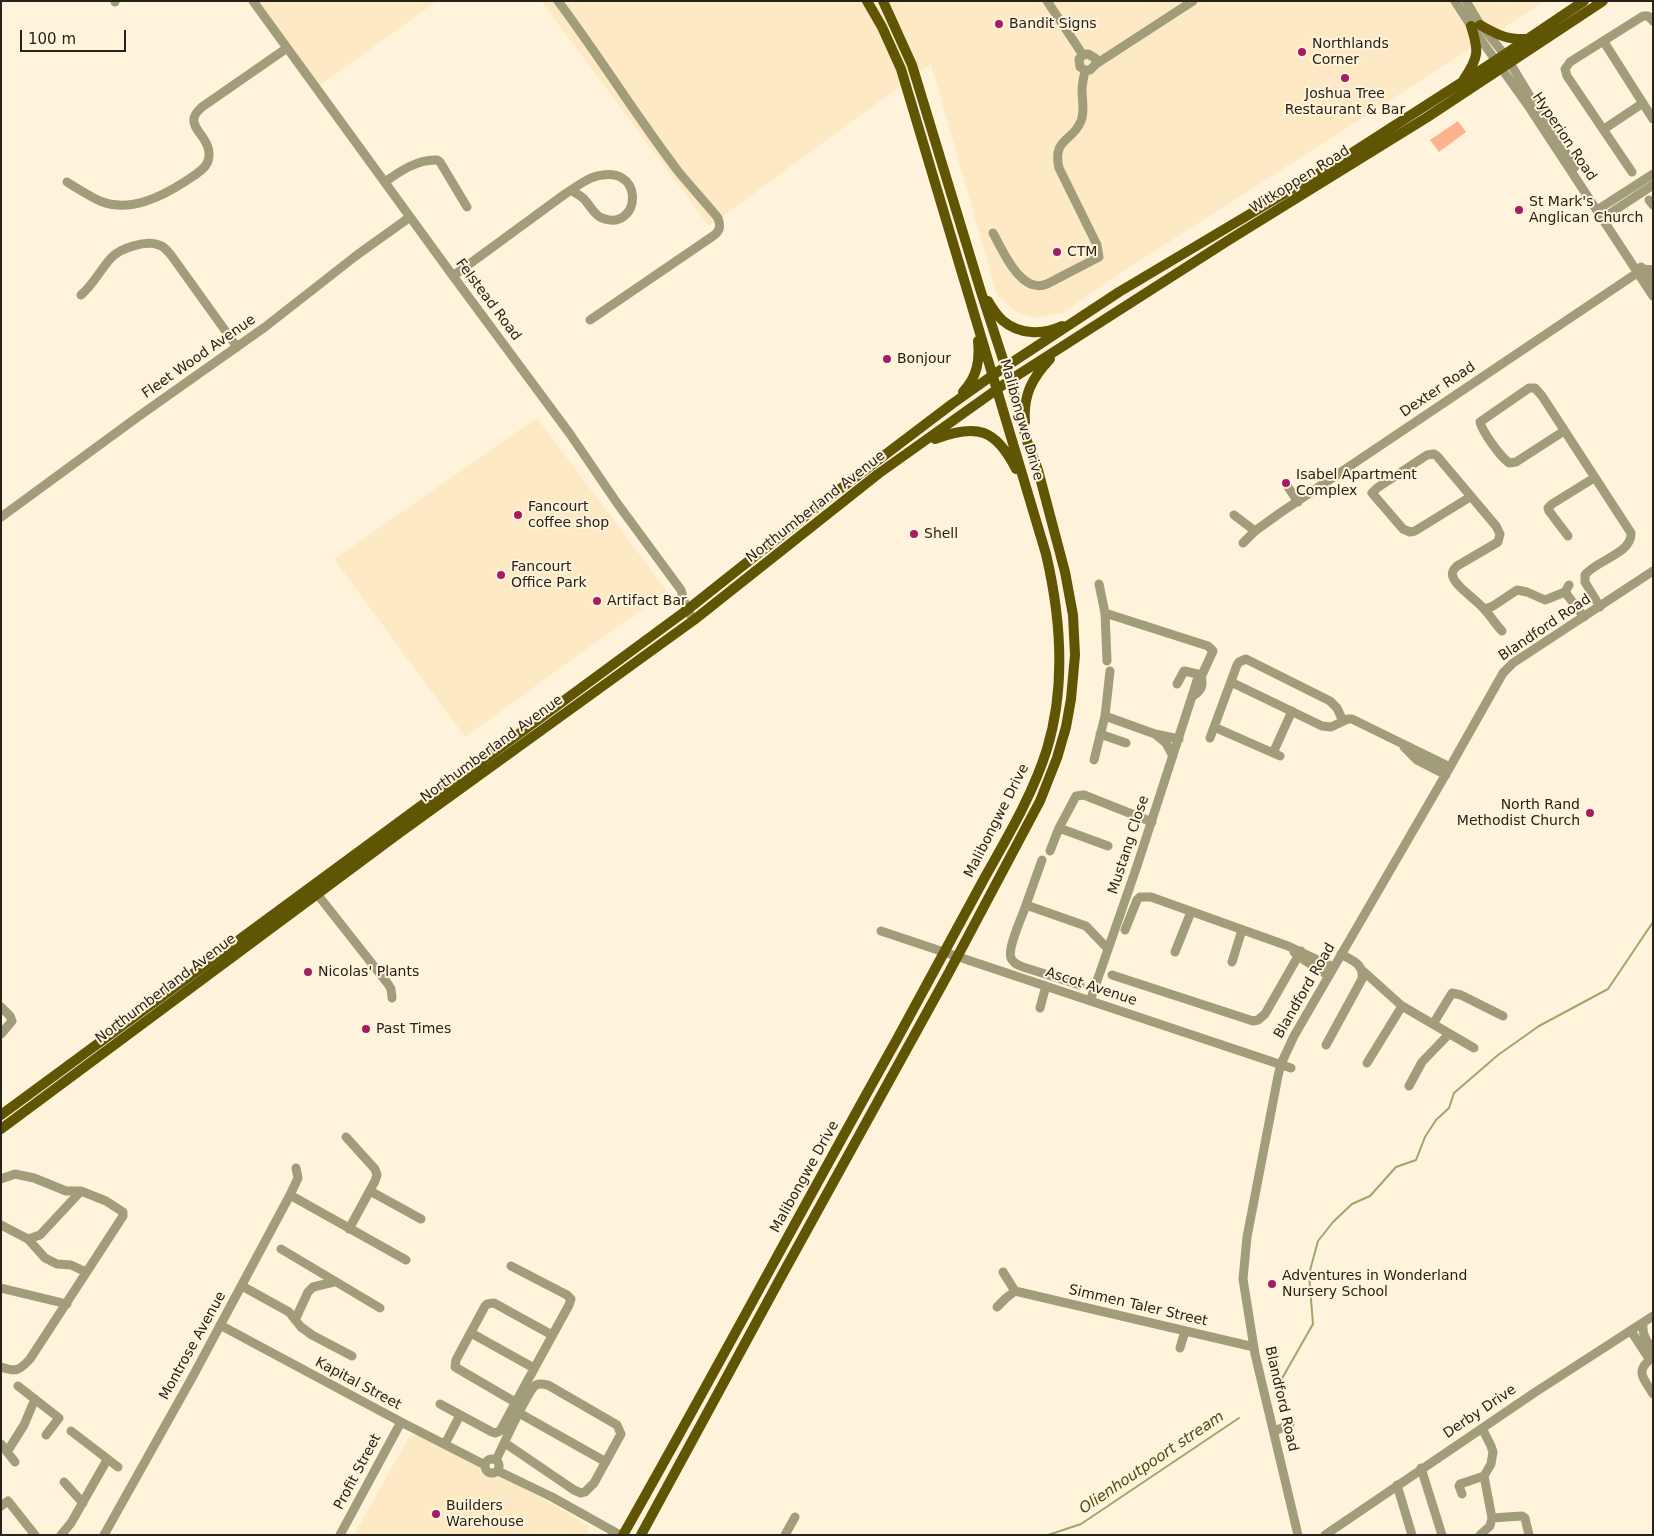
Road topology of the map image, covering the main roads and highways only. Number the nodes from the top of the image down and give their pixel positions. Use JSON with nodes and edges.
{"nodes":[{"id":1,"x":866,"y":1,"type":"edge"},
{"id":2,"x":883,"y":1,"type":"edge"},
{"id":3,"x":1584,"y":1,"type":"edge"},
{"id":4,"x":1603,"y":1,"type":"edge"},
{"id":5,"x":1528,"y":39,"type":"junction"},
{"id":6,"x":1503,"y":62,"type":"junction"},
{"id":7,"x":1462,"y":82,"type":"junction"},
{"id":8,"x":1226,"y":227,"type":"junction"},
{"id":9,"x":1232,"y":238,"type":"junction"},
{"id":10,"x":981,"y":292,"type":"junction"},
{"id":11,"x":971,"y":301,"type":"junction"},
{"id":12,"x":1082,"y":318,"type":"junction"},
{"id":13,"x":1067,"y":343,"type":"junction"},
{"id":14,"x":1006,"y":367,"type":"junction"},
{"id":15,"x":993,"y":375,"type":"junction"},
{"id":16,"x":1010,"y":380,"type":"junction"},
{"id":17,"x":997,"y":390,"type":"junction"},
{"id":18,"x":952,"y":404,"type":"junction"},
{"id":19,"x":1027,"y":441,"type":"junction"},
{"id":20,"x":920,"y":444,"type":"junction"},
{"id":21,"x":1028,"y":493,"type":"junction"},
{"id":22,"x":314,"y":890,"type":"junction"},
{"id":23,"x":1,"y":1115,"type":"edge"},
{"id":24,"x":1,"y":1129,"type":"edge"},
{"id":25,"x":621,"y":1535,"type":"edge"},
{"id":26,"x":641,"y":1535,"type":"edge"}],
"edges":[{"from":1,"to":11,"type":"main road","name":"Malibongwe Drive"},
{"from":2,"to":10,"type":"main road","name":"Malibongwe Drive"},
{"from":3,"to":5,"type":"main road","name":"Witkoppen Road"},
{"from":4,"to":6,"type":"main road","name":"Witkoppen Road"},
{"from":5,"to":6,"type":"main road","name":"Witkoppen Road"},
{"from":5,"to":7,"type":"main road"},
{"from":6,"to":7,"type":"main road","name":"Witkoppen Road"},
{"from":6,"to":9,"type":"main road","name":"Witkoppen Road"},
{"from":7,"to":8,"type":"main road","name":"Witkoppen Road"},
{"from":8,"to":9,"type":"main road"},
{"from":8,"to":12,"type":"main road","name":"Witkoppen Road"},
{"from":9,"to":13,"type":"main road","name":"Witkoppen Road"},
{"from":10,"to":12,"type":"main road"},
{"from":10,"to":14,"type":"main road","name":"Malibongwe Drive"},
{"from":11,"to":15,"type":"main road","name":"Malibongwe Drive"},
{"from":11,"to":18,"type":"main road"},
{"from":12,"to":14,"type":"main road","name":"Witkoppen Road"},
{"from":13,"to":16,"type":"main road","name":"Witkoppen Road"},
{"from":13,"to":19,"type":"main road"},
{"from":14,"to":15,"type":"main road","name":"Witkoppen Road"},
{"from":14,"to":16,"type":"main road","name":"Malibongwe Drive"},
{"from":15,"to":17,"type":"main road","name":"Malibongwe Drive"},
{"from":15,"to":18,"type":"main road","name":"Northumberland Avenue"},
{"from":16,"to":17,"type":"main road","name":"Witkoppen Road"},
{"from":16,"to":19,"type":"main road","name":"Malibongwe Drive"},
{"from":17,"to":20,"type":"main road","name":"Northumberland Avenue"},
{"from":17,"to":21,"type":"main road","name":"Malibongwe Drive"},
{"from":18,"to":22,"type":"main road","name":"Northumberland Avenue"},
{"from":19,"to":26,"type":"main road","name":"Malibongwe Drive"},
{"from":20,"to":21,"type":"main road"},
{"from":20,"to":22,"type":"main road","name":"Northumberland Avenue"},
{"from":21,"to":25,"type":"main road","name":"Malibongwe Drive"},
{"from":22,"to":23,"type":"main road","name":"Northumberland Avenue"},
{"from":22,"to":24,"type":"main road","name":"Northumberland Avenue"}]}
